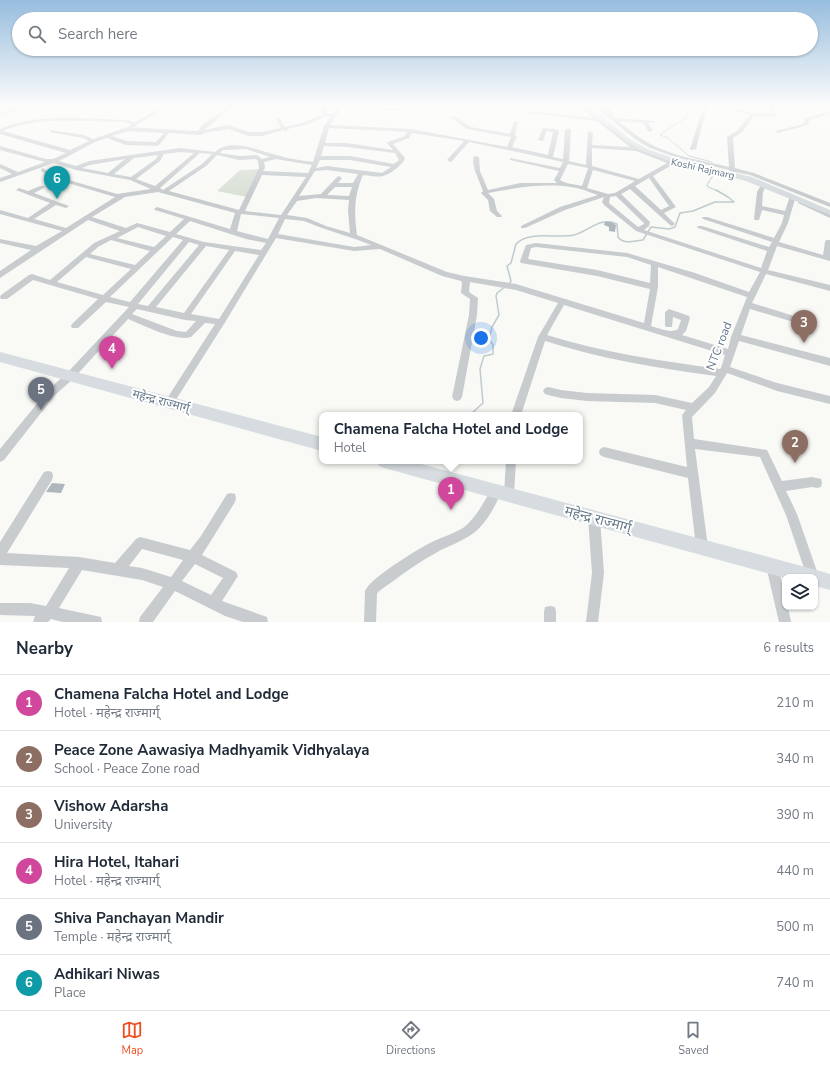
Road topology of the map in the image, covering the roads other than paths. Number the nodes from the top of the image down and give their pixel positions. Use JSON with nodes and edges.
{"nodes":[{"id":1,"x":11,"y":135,"type":"edge"},
{"id":2,"x":73,"y":135,"type":"edge"},
{"id":3,"x":110,"y":135,"type":"edge"},
{"id":4,"x":164,"y":135,"type":"edge"},
{"id":5,"x":323,"y":135,"type":"edge"},
{"id":6,"x":408,"y":135,"type":"edge"},
{"id":7,"x":434,"y":135,"type":"edge"},
{"id":8,"x":492,"y":135,"type":"edge"},
{"id":9,"x":512,"y":135,"type":"edge"},
{"id":10,"x":543,"y":135,"type":"edge"},
{"id":11,"x":555,"y":135,"type":"edge"},
{"id":12,"x":568,"y":135,"type":"edge"},
{"id":13,"x":590,"y":135,"type":"edge"},
{"id":14,"x":621,"y":135,"type":"edge"},
{"id":15,"x":625,"y":135,"type":"edge"},
{"id":16,"x":628,"y":135,"type":"edge"},
{"id":17,"x":635,"y":135,"type":"edge"},
{"id":18,"x":697,"y":135,"type":"edge"},
{"id":19,"x":733,"y":135,"type":"edge"},
{"id":20,"x":107,"y":136,"type":"junction"},
{"id":21,"x":541,"y":140,"type":"dead end"},
{"id":22,"x":93,"y":141,"type":"junction"},
{"id":23,"x":467,"y":141,"type":"junction"},
{"id":24,"x":321,"y":144,"type":"junction"},
{"id":25,"x":487,"y":145,"type":"junction"},
{"id":26,"x":590,"y":146,"type":"junction"},
{"id":27,"x":0,"y":148,"type":"edge"},
{"id":28,"x":509,"y":149,"type":"junction"},
{"id":29,"x":636,"y":149,"type":"junction"},
{"id":30,"x":693,"y":149,"type":"dead end"},
{"id":31,"x":199,"y":151,"type":"junction"},
{"id":32,"x":70,"y":152,"type":"junction"},
{"id":33,"x":396,"y":152,"type":"junction"},
{"id":34,"x":162,"y":153,"type":"junction"},
{"id":35,"x":216,"y":154,"type":"junction"},
{"id":36,"x":276,"y":156,"type":"junction"},
{"id":37,"x":132,"y":157,"type":"junction"},
{"id":38,"x":476,"y":157,"type":"dead end"},
{"id":39,"x":550,"y":158,"type":"junction"},
{"id":40,"x":512,"y":159,"type":"dead end"},
{"id":41,"x":450,"y":160,"type":"dead end"},
{"id":42,"x":674,"y":160,"type":"junction"},
{"id":43,"x":54,"y":161,"type":"junction"},
{"id":44,"x":101,"y":161,"type":"junction"},
{"id":45,"x":261,"y":161,"type":"junction"},
{"id":46,"x":566,"y":162,"type":"junction"},
{"id":47,"x":65,"y":163,"type":"junction"},
{"id":48,"x":0,"y":166,"type":"edge"},
{"id":49,"x":396,"y":166,"type":"junction"},
{"id":50,"x":313,"y":167,"type":"junction"},
{"id":51,"x":590,"y":167,"type":"junction"},
{"id":52,"x":76,"y":168,"type":"junction"},
{"id":53,"x":705,"y":169,"type":"junction"},
{"id":54,"x":43,"y":170,"type":"junction"},
{"id":55,"x":562,"y":170,"type":"junction"},
{"id":56,"x":90,"y":171,"type":"junction"},
{"id":57,"x":732,"y":171,"type":"junction"},
{"id":58,"x":18,"y":174,"type":"junction"},
{"id":59,"x":260,"y":174,"type":"junction"},
{"id":60,"x":361,"y":174,"type":"junction"},
{"id":61,"x":109,"y":175,"type":"junction"},
{"id":62,"x":650,"y":175,"type":"junction"},
{"id":63,"x":339,"y":178,"type":"dead end"},
{"id":64,"x":0,"y":180,"type":"edge"},
{"id":65,"x":132,"y":180,"type":"junction"},
{"id":66,"x":640,"y":182,"type":"junction"},
{"id":67,"x":0,"y":184,"type":"edge"},
{"id":68,"x":334,"y":185,"type":"junction"},
{"id":69,"x":355,"y":185,"type":"junction"},
{"id":70,"x":564,"y":185,"type":"junction"},
{"id":71,"x":631,"y":186,"type":"junction"},
{"id":72,"x":763,"y":186,"type":"junction"},
{"id":73,"x":42,"y":187,"type":"dead end"},
{"id":74,"x":584,"y":188,"type":"junction"},
{"id":75,"x":19,"y":190,"type":"dead end"},
{"id":76,"x":159,"y":191,"type":"junction"},
{"id":77,"x":29,"y":193,"type":"junction"},
{"id":78,"x":484,"y":193,"type":"dead end"},
{"id":79,"x":617,"y":194,"type":"junction"},
{"id":80,"x":122,"y":196,"type":"junction"},
{"id":81,"x":323,"y":196,"type":"junction"},
{"id":82,"x":606,"y":196,"type":"junction"},
{"id":83,"x":352,"y":198,"type":"junction"},
{"id":84,"x":294,"y":199,"type":"junction"},
{"id":85,"x":792,"y":199,"type":"junction"},
{"id":86,"x":55,"y":202,"type":"junction"},
{"id":87,"x":830,"y":205,"type":"edge"},
{"id":88,"x":66,"y":206,"type":"dead end"},
{"id":89,"x":759,"y":207,"type":"junction"},
{"id":90,"x":157,"y":209,"type":"dead end"},
{"id":91,"x":830,"y":209,"type":"edge"},
{"id":92,"x":0,"y":212,"type":"edge"},
{"id":93,"x":240,"y":212,"type":"junction"},
{"id":94,"x":660,"y":213,"type":"junction"},
{"id":95,"x":788,"y":214,"type":"junction"},
{"id":96,"x":830,"y":214,"type":"edge"},
{"id":97,"x":284,"y":215,"type":"junction"},
{"id":98,"x":499,"y":216,"type":"dead end"},
{"id":99,"x":87,"y":218,"type":"junction"},
{"id":100,"x":705,"y":218,"type":"dead end"},
{"id":101,"x":188,"y":219,"type":"junction"},
{"id":102,"x":757,"y":219,"type":"dead end"},
{"id":103,"x":29,"y":220,"type":"junction"},
{"id":104,"x":672,"y":224,"type":"dead end"},
{"id":105,"x":523,"y":226,"type":"dead end"},
{"id":106,"x":700,"y":227,"type":"dead end"},
{"id":107,"x":67,"y":230,"type":"junction"},
{"id":108,"x":125,"y":230,"type":"junction"},
{"id":109,"x":640,"y":231,"type":"junction"},
{"id":110,"x":233,"y":232,"type":"junction"},
{"id":111,"x":171,"y":234,"type":"junction"},
{"id":112,"x":354,"y":236,"type":"junction"},
{"id":113,"x":110,"y":238,"type":"junction"},
{"id":114,"x":272,"y":238,"type":"junction"},
{"id":115,"x":188,"y":239,"type":"junction"},
{"id":116,"x":0,"y":241,"type":"edge"},
{"id":117,"x":828,"y":242,"type":"dead end"},
{"id":118,"x":204,"y":244,"type":"junction"},
{"id":119,"x":774,"y":244,"type":"junction"},
{"id":120,"x":379,"y":247,"type":"junction"},
{"id":121,"x":234,"y":248,"type":"junction"},
{"id":122,"x":37,"y":249,"type":"junction"},
{"id":123,"x":155,"y":250,"type":"junction"},
{"id":124,"x":263,"y":253,"type":"junction"},
{"id":125,"x":86,"y":255,"type":"junction"},
{"id":126,"x":828,"y":258,"type":"edge"},
{"id":127,"x":655,"y":263,"type":"junction"},
{"id":128,"x":136,"y":268,"type":"junction"},
{"id":129,"x":764,"y":272,"type":"junction"},
{"id":130,"x":0,"y":274,"type":"edge"},
{"id":131,"x":464,"y":279,"type":"junction"},
{"id":132,"x":51,"y":283,"type":"junction"},
{"id":133,"x":654,"y":287,"type":"junction"},
{"id":134,"x":830,"y":288,"type":"edge"},
{"id":135,"x":752,"y":296,"type":"junction"},
{"id":136,"x":4,"y":297,"type":"dead end"},
{"id":137,"x":104,"y":299,"type":"junction"},
{"id":138,"x":562,"y":302,"type":"junction"},
{"id":139,"x":134,"y":305,"type":"junction"},
{"id":140,"x":747,"y":306,"type":"junction"},
{"id":141,"x":150,"y":309,"type":"junction"},
{"id":142,"x":127,"y":315,"type":"junction"},
{"id":143,"x":185,"y":317,"type":"junction"},
{"id":144,"x":203,"y":320,"type":"junction"},
{"id":145,"x":221,"y":322,"type":"junction"},
{"id":146,"x":810,"y":324,"type":"dead end"},
{"id":147,"x":669,"y":325,"type":"dead end"},
{"id":148,"x":75,"y":326,"type":"dead end"},
{"id":149,"x":647,"y":327,"type":"junction"},
{"id":150,"x":669,"y":335,"type":"junction"},
{"id":151,"x":542,"y":337,"type":"junction"},
{"id":152,"x":735,"y":337,"type":"junction"},
{"id":153,"x":729,"y":353,"type":"junction"},
{"id":154,"x":0,"y":357,"type":"edge"},
{"id":155,"x":830,"y":362,"type":"edge"},
{"id":156,"x":723,"y":371,"type":"junction"},
{"id":157,"x":70,"y":376,"type":"junction"},
{"id":158,"x":548,"y":391,"type":"dead end"},
{"id":159,"x":457,"y":398,"type":"dead end"},
{"id":160,"x":830,"y":400,"type":"edge"},
{"id":161,"x":169,"y":403,"type":"junction"},
{"id":162,"x":694,"y":408,"type":"junction"},
{"id":163,"x":517,"y":412,"type":"edge"},
{"id":164,"x":319,"y":443,"type":"edge"},
{"id":165,"x":689,"y":443,"type":"junction"},
{"id":166,"x":604,"y":452,"type":"dead end"},
{"id":167,"x":0,"y":457,"type":"edge"},
{"id":168,"x":395,"y":464,"type":"edge"},
{"id":169,"x":510,"y":464,"type":"edge"},
{"id":170,"x":693,"y":474,"type":"junction"},
{"id":171,"x":48,"y":476,"type":"dead end"},
{"id":172,"x":817,"y":483,"type":"dead end"},
{"id":173,"x":779,"y":487,"type":"junction"},
{"id":174,"x":503,"y":493,"type":"junction"},
{"id":175,"x":230,"y":498,"type":"dead end"},
{"id":176,"x":594,"y":518,"type":"junction"},
{"id":177,"x":702,"y":547,"type":"junction"},
{"id":178,"x":0,"y":553,"type":"edge"},
{"id":179,"x":192,"y":556,"type":"junction"},
{"id":180,"x":0,"y":559,"type":"edge"},
{"id":181,"x":79,"y":563,"type":"junction"},
{"id":182,"x":772,"y":566,"type":"junction"},
{"id":183,"x":117,"y":570,"type":"junction"},
{"id":184,"x":803,"y":574,"type":"edge"},
{"id":185,"x":813,"y":574,"type":"edge"},
{"id":186,"x":818,"y":578,"type":"edge"},
{"id":187,"x":830,"y":582,"type":"edge"},
{"id":188,"x":174,"y":584,"type":"junction"},
{"id":189,"x":213,"y":603,"type":"junction"},
{"id":190,"x":0,"y":608,"type":"edge"},
{"id":191,"x":49,"y":612,"type":"junction"},
{"id":192,"x":39,"y":622,"type":"edge"},
{"id":193,"x":96,"y":622,"type":"edge"},
{"id":194,"x":145,"y":622,"type":"edge"},
{"id":195,"x":262,"y":622,"type":"edge"},
{"id":196,"x":370,"y":622,"type":"edge"},
{"id":197,"x":592,"y":622,"type":"edge"},
{"id":198,"x":785,"y":622,"type":"edge"}],
"edges":[{"from":1,"to":32,"type":"street"},
{"from":2,"to":22,"type":"street"},
{"from":3,"to":20,"type":"street"},
{"from":4,"to":20,"type":"street"},
{"from":5,"to":24,"type":"street"},
{"from":6,"to":33,"type":"street"},
{"from":7,"to":23,"type":"street"},
{"from":8,"to":25,"type":"street"},
{"from":9,"to":28,"type":"street"},
{"from":10,"to":21,"type":"street"},
{"from":11,"to":39,"type":"street"},
{"from":12,"to":46,"type":"street"},
{"from":13,"to":26,"type":"street"},
{"from":14,"to":29,"type":"street"},
{"from":15,"to":42,"type":"main road","name":"Koshi Rajmarg"},
{"from":16,"to":42,"type":"main road","name":"Koshi Rajmarg"},
{"from":17,"to":42,"type":"street"},
{"from":18,"to":30,"type":"street"},
{"from":19,"to":57,"type":"street"},
{"from":20,"to":22,"type":"street"},
{"from":22,"to":32,"type":"street"},
{"from":23,"to":25,"type":"street"},
{"from":23,"to":41,"type":"street"},
{"from":24,"to":33,"type":"street"},
{"from":24,"to":50,"type":"street"},
{"from":25,"to":28,"type":"street"},
{"from":26,"to":29,"type":"street"},
{"from":26,"to":51,"type":"street"},
{"from":27,"to":43,"type":"street"},
{"from":28,"to":39,"type":"street"},
{"from":29,"to":42,"type":"street"},
{"from":31,"to":34,"type":"street"},
{"from":31,"to":35,"type":"street"},
{"from":31,"to":76,"type":"street"},
{"from":32,"to":43,"type":"street"},
{"from":33,"to":49,"type":"street"},
{"from":34,"to":37,"type":"street"},
{"from":34,"to":65,"type":"street"},
{"from":35,"to":36,"type":"street"},
{"from":35,"to":45,"type":"street"},
{"from":35,"to":76,"type":"street"},
{"from":36,"to":45,"type":"street"},
{"from":36,"to":50,"type":"street"},
{"from":37,"to":44,"type":"street"},
{"from":37,"to":61,"type":"street"},
{"from":38,"to":70,"type":"street"},
{"from":39,"to":46,"type":"street"},
{"from":40,"to":55,"type":"street"},
{"from":42,"to":53,"type":"main road","name":"Koshi Rajmarg"},
{"from":42,"to":57,"type":"main road","name":"Koshi Rajmarg"},
{"from":42,"to":62,"type":"street"},
{"from":43,"to":47,"type":"street"},
{"from":43,"to":58,"type":"street"},
{"from":44,"to":52,"type":"street"},
{"from":44,"to":56,"type":"street"},
{"from":45,"to":59,"type":"street"},
{"from":46,"to":51,"type":"street"},
{"from":46,"to":55,"type":"street"},
{"from":47,"to":52,"type":"street"},
{"from":47,"to":54,"type":"street"},
{"from":48,"to":58,"type":"street"},
{"from":49,"to":50,"type":"street"},
{"from":49,"to":60,"type":"street"},
{"from":50,"to":59,"type":"street"},
{"from":50,"to":60,"type":"street"},
{"from":50,"to":84,"type":"street"},
{"from":51,"to":66,"type":"street"},
{"from":51,"to":74,"type":"street"},
{"from":52,"to":56,"type":"street"},
{"from":53,"to":57,"type":"main road","name":"Koshi Rajmarg"},
{"from":53,"to":72,"type":"street"},
{"from":54,"to":67,"type":"street"},
{"from":54,"to":80,"type":"street"},
{"from":55,"to":70,"type":"street"},
{"from":56,"to":61,"type":"street"},
{"from":57,"to":87,"type":"street"},
{"from":57,"to":91,"type":"main road","name":"Koshi Rajmarg"},
{"from":57,"to":96,"type":"main road","name":"Koshi Rajmarg"},
{"from":58,"to":64,"type":"street"},
{"from":59,"to":93,"type":"street"},
{"from":60,"to":69,"type":"street"},
{"from":61,"to":65,"type":"street"},
{"from":62,"to":66,"type":"street"},
{"from":62,"to":94,"type":"street"},
{"from":63,"to":68,"type":"street"},
{"from":65,"to":76,"type":"street"},
{"from":66,"to":71,"type":"street"},
{"from":68,"to":69,"type":"street"},
{"from":68,"to":81,"type":"street"},
{"from":69,"to":83,"type":"street"},
{"from":70,"to":74,"type":"street"},
{"from":71,"to":79,"type":"street"},
{"from":71,"to":94,"type":"street"},
{"from":72,"to":85,"type":"street"},
{"from":72,"to":89,"type":"street"},
{"from":73,"to":77,"type":"street"},
{"from":74,"to":82,"type":"street"},
{"from":75,"to":77,"type":"street"},
{"from":76,"to":80,"type":"street"},
{"from":76,"to":93,"type":"street"},
{"from":77,"to":86,"type":"street"},
{"from":78,"to":98,"type":"street"},
{"from":79,"to":82,"type":"street"},
{"from":79,"to":109,"type":"street"},
{"from":80,"to":99,"type":"street"},
{"from":81,"to":83,"type":"street"},
{"from":81,"to":84,"type":"street"},
{"from":82,"to":105,"type":"street"},
{"from":82,"to":109,"type":"street"},
{"from":83,"to":112,"type":"street"},
{"from":84,"to":97,"type":"street"},
{"from":85,"to":95,"type":"street","name":"NTC road"},
{"from":85,"to":96,"type":"street"},
{"from":86,"to":88,"type":"street"},
{"from":86,"to":103,"type":"street"},
{"from":89,"to":95,"type":"street"},
{"from":89,"to":102,"type":"street"},
{"from":90,"to":101,"type":"street"},
{"from":92,"to":103,"type":"street"},
{"from":93,"to":97,"type":"street"},
{"from":93,"to":110,"type":"street"},
{"from":94,"to":104,"type":"street"},
{"from":95,"to":119,"type":"street","name":"NTC road"},
{"from":97,"to":112,"type":"street"},
{"from":97,"to":114,"type":"street"},
{"from":99,"to":107,"type":"street"},
{"from":99,"to":108,"type":"street"},
{"from":100,"to":119,"type":"street"},
{"from":101,"to":110,"type":"street"},
{"from":101,"to":111,"type":"street"},
{"from":103,"to":107,"type":"street"},
{"from":106,"to":119,"type":"street"},
{"from":107,"to":122,"type":"street"},
{"from":108,"to":111,"type":"street"},
{"from":108,"to":113,"type":"street"},
{"from":109,"to":129,"type":"street"},
{"from":110,"to":114,"type":"street"},
{"from":111,"to":115,"type":"street"},
{"from":111,"to":123,"type":"street"},
{"from":112,"to":120,"type":"street"},
{"from":113,"to":123,"type":"street"},
{"from":113,"to":125,"type":"street"},
{"from":114,"to":120,"type":"street"},
{"from":114,"to":124,"type":"street"},
{"from":115,"to":118,"type":"street"},
{"from":115,"to":139,"type":"street"},
{"from":116,"to":122,"type":"street"},
{"from":117,"to":126,"type":"street"},
{"from":118,"to":121,"type":"street"},
{"from":118,"to":141,"type":"street"},
{"from":119,"to":126,"type":"street"},
{"from":119,"to":129,"type":"street","name":"NTC road"},
{"from":120,"to":131,"type":"street"},
{"from":121,"to":124,"type":"street"},
{"from":121,"to":143,"type":"street"},
{"from":122,"to":130,"type":"street"},
{"from":123,"to":128,"type":"street"},
{"from":124,"to":145,"type":"street"},
{"from":125,"to":128,"type":"street"},
{"from":125,"to":132,"type":"street"},
{"from":127,"to":133,"type":"street"},
{"from":127,"to":133,"type":"street"},
{"from":127,"to":135,"type":"street"},
{"from":128,"to":137,"type":"street"},
{"from":129,"to":134,"type":"street"},
{"from":129,"to":135,"type":"street","name":"NTC road"},
{"from":131,"to":138,"type":"street"},
{"from":131,"to":159,"type":"street"},
{"from":132,"to":136,"type":"street"},
{"from":132,"to":137,"type":"street"},
{"from":133,"to":149,"type":"street"},
{"from":135,"to":140,"type":"street","name":"NTC road"},
{"from":137,"to":139,"type":"street"},
{"from":137,"to":148,"type":"street"},
{"from":138,"to":149,"type":"street"},
{"from":138,"to":151,"type":"street"},
{"from":139,"to":141,"type":"street"},
{"from":139,"to":142,"type":"street"},
{"from":140,"to":146,"type":"street"},
{"from":140,"to":152,"type":"street","name":"NTC road"},
{"from":141,"to":143,"type":"street"},
{"from":142,"to":144,"type":"street"},
{"from":142,"to":157,"type":"street"},
{"from":143,"to":144,"type":"street"},
{"from":144,"to":145,"type":"street"},
{"from":145,"to":161,"type":"street"},
{"from":147,"to":150,"type":"street"},
{"from":149,"to":150,"type":"street"},
{"from":150,"to":153,"type":"street"},
{"from":151,"to":156,"type":"street"},
{"from":151,"to":163,"type":"street"},
{"from":152,"to":153,"type":"street","name":"NTC road"},
{"from":152,"to":155,"type":"street"},
{"from":153,"to":156,"type":"street","name":"NTC road"},
{"from":154,"to":157,"type":"highway","name":"महेन्द्र राज्मार्ग्"},
{"from":156,"to":160,"type":"street"},
{"from":156,"to":162,"type":"street","name":"NTC road"},
{"from":157,"to":161,"type":"highway","name":"महेन्द्र राज्मार्ग्"},
{"from":157,"to":167,"type":"street"},
{"from":158,"to":162,"type":"street"},
{"from":161,"to":164,"type":"highway","name":"महेन्द्र राज्मार्ग्"},
{"from":162,"to":165,"type":"street","name":"NTC road"},
{"from":165,"to":170,"type":"street","name":"NTC road"},
{"from":165,"to":173,"type":"street"},
{"from":166,"to":170,"type":"street"},
{"from":168,"to":174,"type":"highway","name":"महेन्द्र राज्मार्ग्"},
{"from":169,"to":174,"type":"street"},
{"from":170,"to":177,"type":"street","name":"NTC road"},
{"from":171,"to":178,"type":"street"},
{"from":172,"to":173,"type":"street"},
{"from":173,"to":185,"type":"street"},
{"from":174,"to":176,"type":"highway","name":"महेन्द्र राज्मार्ग्"},
{"from":174,"to":196,"type":"street"},
{"from":175,"to":179,"type":"street"},
{"from":176,"to":177,"type":"highway","name":"महेन्द्र राज्मार्ग्"},
{"from":176,"to":197,"type":"street"},
{"from":177,"to":182,"type":"highway","name":"महेन्द्र राज्मार्ग्"},
{"from":179,"to":183,"type":"street"},
{"from":179,"to":188,"type":"street"},
{"from":179,"to":189,"type":"street"},
{"from":180,"to":181,"type":"street"},
{"from":181,"to":183,"type":"street"},
{"from":181,"to":191,"type":"street"},
{"from":182,"to":184,"type":"highway","name":"महेन्द्र राज्मार्ग्"},
{"from":182,"to":198,"type":"street"},
{"from":183,"to":188,"type":"street"},
{"from":186,"to":187,"type":"highway","name":"महेन्द्र राज्मार्ग्"},
{"from":188,"to":189,"type":"street"},
{"from":188,"to":194,"type":"street"},
{"from":189,"to":195,"type":"street"},
{"from":190,"to":191,"type":"street"},
{"from":191,"to":192,"type":"street"},
{"from":191,"to":193,"type":"street"}]}
